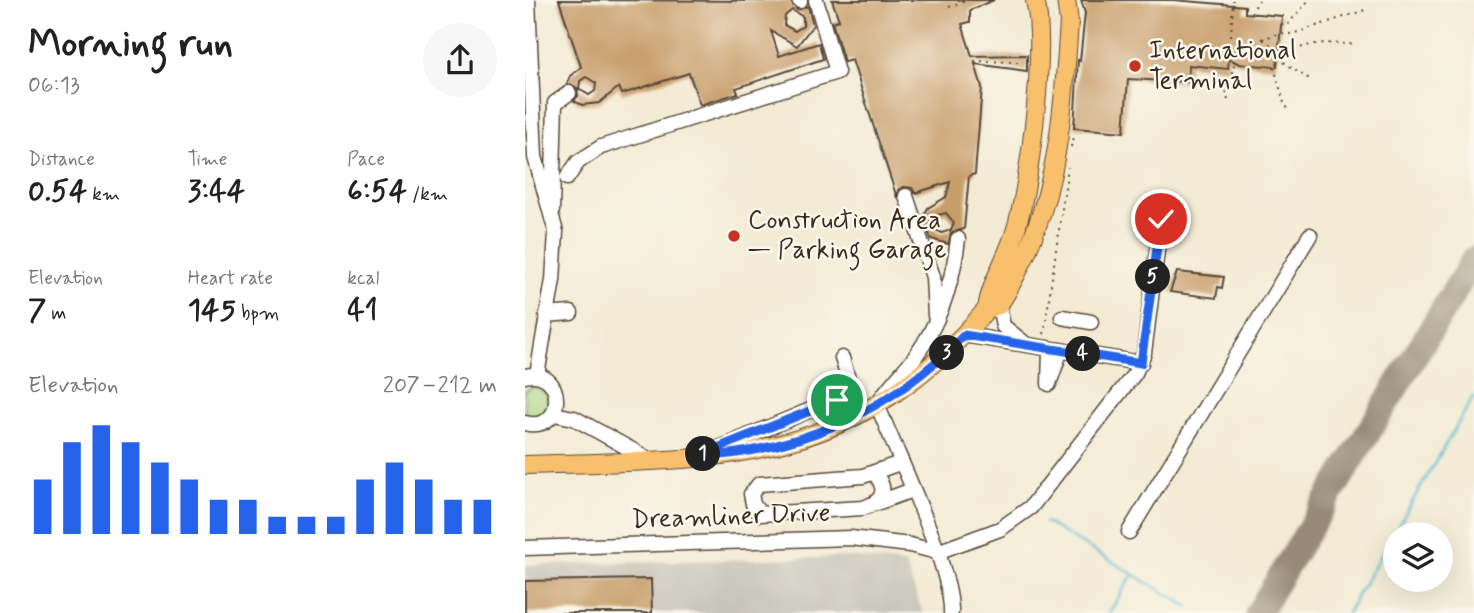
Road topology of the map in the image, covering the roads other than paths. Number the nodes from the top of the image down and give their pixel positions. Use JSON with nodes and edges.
{"nodes":[{"id":1,"x":529,"y":0,"type":"edge"},
{"id":2,"x":816,"y":0,"type":"edge"},
{"id":3,"x":1035,"y":0,"type":"edge"},
{"id":4,"x":1066,"y":0,"type":"edge"},
{"id":5,"x":569,"y":93,"type":"dead end"},
{"id":6,"x":567,"y":178,"type":"dead end"},
{"id":7,"x":906,"y":196,"type":"dead end"},
{"id":8,"x":552,"y":216,"type":"junction"},
{"id":9,"x":1161,"y":219,"type":"dead end"},
{"id":10,"x":1310,"y":235,"type":"dead end"},
{"id":11,"x":958,"y":239,"type":"dead end"},
{"id":12,"x":993,"y":307,"type":"junction"},
{"id":13,"x":571,"y":313,"type":"dead end"},
{"id":14,"x":546,"y":315,"type":"junction"},
{"id":15,"x":1062,"y":317,"type":"dead end"},
{"id":16,"x":1091,"y":322,"type":"dead end"},
{"id":17,"x":934,"y":324,"type":"junction"},
{"id":18,"x":964,"y":335,"type":"junction"},
{"id":19,"x":1046,"y":348,"type":"junction"},
{"id":20,"x":842,"y":358,"type":"dead end"},
{"id":21,"x":1141,"y":363,"type":"junction"},
{"id":22,"x":531,"y":375,"type":"edge"},
{"id":23,"x":877,"y":404,"type":"junction"},
{"id":24,"x":554,"y":414,"type":"junction"},
{"id":25,"x":525,"y":424,"type":"edge"},
{"id":26,"x":695,"y":457,"type":"junction"},
{"id":27,"x":650,"y":460,"type":"junction"},
{"id":28,"x":900,"y":463,"type":"junction"},
{"id":29,"x":525,"y":465,"type":"edge"},
{"id":30,"x":875,"y":474,"type":"junction"},
{"id":31,"x":912,"y":490,"type":"junction"},
{"id":32,"x":877,"y":503,"type":"junction"},
{"id":33,"x":1129,"y":532,"type":"dead end"},
{"id":34,"x":525,"y":548,"type":"edge"},
{"id":35,"x":936,"y":552,"type":"junction"},
{"id":36,"x":951,"y":613,"type":"edge"}],
"edges":[{"from":1,"to":8,"type":"street"},
{"from":2,"to":6,"type":"street"},
{"from":3,"to":12,"type":"main road"},
{"from":4,"to":12,"type":"main road"},
{"from":5,"to":8,"type":"street"},
{"from":7,"to":17,"type":"street"},
{"from":8,"to":14,"type":"street"},
{"from":9,"to":21,"type":"street"},
{"from":10,"to":33,"type":"street"},
{"from":11,"to":17,"type":"street"},
{"from":12,"to":18,"type":"main road"},
{"from":12,"to":19,"type":"street"},
{"from":13,"to":14,"type":"street"},
{"from":14,"to":22,"type":"street"},
{"from":15,"to":16,"type":"street"},
{"from":17,"to":23,"type":"street"},
{"from":18,"to":19,"type":"street"},
{"from":18,"to":23,"type":"main road"},
{"from":19,"to":21,"type":"street"},
{"from":20,"to":26,"type":"street"},
{"from":21,"to":35,"type":"street"},
{"from":22,"to":24,"type":"street"},
{"from":23,"to":26,"type":"main road"},
{"from":23,"to":28,"type":"street"},
{"from":24,"to":25,"type":"street"},
{"from":24,"to":27,"type":"street"},
{"from":26,"to":27,"type":"main road"},
{"from":27,"to":29,"type":"main road"},
{"from":28,"to":30,"type":"street"},
{"from":28,"to":31,"type":"street"},
{"from":30,"to":32,"type":"street"},
{"from":30,"to":32,"type":"street"},
{"from":31,"to":32,"type":"street"},
{"from":31,"to":35,"type":"street"},
{"from":34,"to":35,"type":"street","name":"Dreamliner Drive"},
{"from":35,"to":36,"type":"street"}]}
